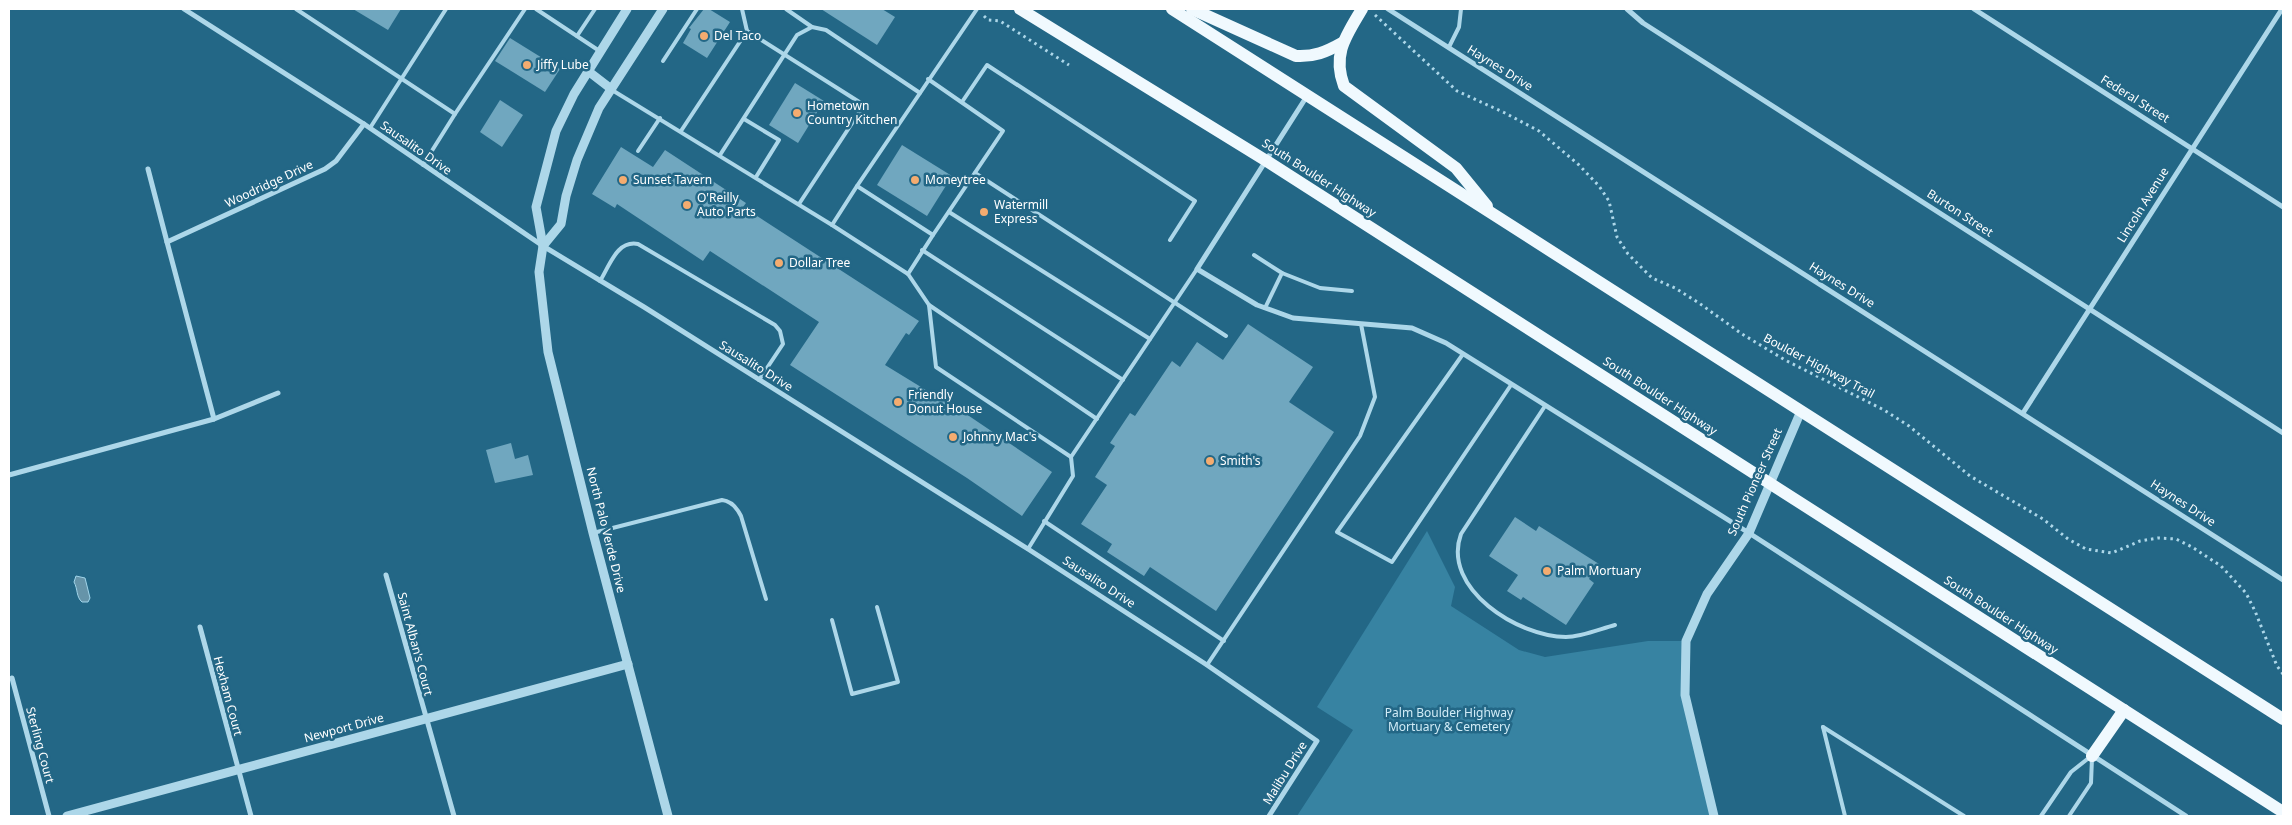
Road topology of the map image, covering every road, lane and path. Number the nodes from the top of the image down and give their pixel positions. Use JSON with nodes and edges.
{"nodes":[{"id":1,"x":184,"y":9,"type":"edge"},
{"id":2,"x":296,"y":9,"type":"edge"},
{"id":3,"x":446,"y":9,"type":"edge"},
{"id":4,"x":525,"y":9,"type":"edge"},
{"id":5,"x":536,"y":9,"type":"edge"},
{"id":6,"x":595,"y":9,"type":"edge"},
{"id":7,"x":627,"y":9,"type":"edge"},
{"id":8,"x":663,"y":9,"type":"edge"},
{"id":9,"x":697,"y":9,"type":"edge"},
{"id":10,"x":742,"y":9,"type":"edge"},
{"id":11,"x":786,"y":9,"type":"edge"},
{"id":12,"x":1020,"y":9,"type":"edge"},
{"id":13,"x":1172,"y":9,"type":"edge"},
{"id":14,"x":1192,"y":9,"type":"edge"},
{"id":15,"x":1388,"y":9,"type":"edge"},
{"id":16,"x":1461,"y":9,"type":"edge"},
{"id":17,"x":1627,"y":9,"type":"edge"},
{"id":18,"x":1974,"y":9,"type":"edge"},
{"id":19,"x":2282,"y":9,"type":"edge"},
{"id":20,"x":977,"y":10,"type":"edge"},
{"id":21,"x":1366,"y":11,"type":"edge"},
{"id":22,"x":812,"y":27,"type":"junction"},
{"id":23,"x":747,"y":31,"type":"junction"},
{"id":24,"x":577,"y":36,"type":"junction"},
{"id":25,"x":1342,"y":43,"type":"junction"},
{"id":26,"x":1449,"y":47,"type":"junction"},
{"id":27,"x":600,"y":52,"type":"junction"},
{"id":28,"x":786,"y":53,"type":"junction"},
{"id":29,"x":663,"y":61,"type":"dead end"},
{"id":30,"x":1069,"y":65,"type":"dead end"},
{"id":31,"x":588,"y":71,"type":"junction"},
{"id":32,"x":401,"y":78,"type":"junction"},
{"id":33,"x":928,"y":79,"type":"junction"},
{"id":34,"x":610,"y":88,"type":"junction"},
{"id":35,"x":920,"y":93,"type":"junction"},
{"id":36,"x":1307,"y":96,"type":"junction"},
{"id":37,"x":962,"y":102,"type":"junction"},
{"id":38,"x":455,"y":114,"type":"junction"},
{"id":39,"x":660,"y":118,"type":"junction"},
{"id":40,"x":744,"y":119,"type":"junction"},
{"id":41,"x":364,"y":124,"type":"junction"},
{"id":42,"x":370,"y":128,"type":"junction"},
{"id":43,"x":681,"y":131,"type":"junction"},
{"id":44,"x":2192,"y":147,"type":"junction"},
{"id":45,"x":638,"y":151,"type":"dead end"},
{"id":46,"x":720,"y":155,"type":"junction"},
{"id":47,"x":1266,"y":160,"type":"junction"},
{"id":48,"x":423,"y":165,"type":"junction"},
{"id":49,"x":148,"y":169,"type":"dead end"},
{"id":50,"x":975,"y":173,"type":"junction"},
{"id":51,"x":756,"y":177,"type":"junction"},
{"id":52,"x":857,"y":186,"type":"junction"},
{"id":53,"x":799,"y":204,"type":"junction"},
{"id":54,"x":2283,"y":207,"type":"edge"},
{"id":55,"x":949,"y":212,"type":"junction"},
{"id":56,"x":1493,"y":214,"type":"junction"},
{"id":57,"x":832,"y":225,"type":"junction"},
{"id":58,"x":933,"y":235,"type":"junction"},
{"id":59,"x":1170,"y":240,"type":"dead end"},
{"id":60,"x":167,"y":242,"type":"junction"},
{"id":61,"x":543,"y":246,"type":"junction"},
{"id":62,"x":922,"y":250,"type":"junction"},
{"id":63,"x":1254,"y":255,"type":"dead end"},
{"id":64,"x":1198,"y":269,"type":"junction"},
{"id":65,"x":1282,"y":273,"type":"junction"},
{"id":66,"x":908,"y":274,"type":"junction"},
{"id":67,"x":600,"y":281,"type":"junction"},
{"id":68,"x":1352,"y":291,"type":"dead end"},
{"id":69,"x":1175,"y":302,"type":"junction"},
{"id":70,"x":929,"y":305,"type":"junction"},
{"id":71,"x":1265,"y":308,"type":"junction"},
{"id":72,"x":2090,"y":308,"type":"junction"},
{"id":73,"x":1362,"y":324,"type":"junction"},
{"id":74,"x":1226,"y":336,"type":"dead end"},
{"id":75,"x":1150,"y":339,"type":"junction"},
{"id":76,"x":1463,"y":354,"type":"junction"},
{"id":77,"x":759,"y":380,"type":"junction"},
{"id":78,"x":1123,"y":380,"type":"junction"},
{"id":79,"x":1511,"y":385,"type":"junction"},
{"id":80,"x":278,"y":393,"type":"dead end"},
{"id":81,"x":1545,"y":406,"type":"junction"},
{"id":82,"x":1801,"y":411,"type":"junction"},
{"id":83,"x":2023,"y":413,"type":"junction"},
{"id":84,"x":214,"y":418,"type":"junction"},
{"id":85,"x":1097,"y":419,"type":"junction"},
{"id":86,"x":2283,"y":433,"type":"edge"},
{"id":87,"x":1071,"y":457,"type":"junction"},
{"id":88,"x":9,"y":475,"type":"edge"},
{"id":89,"x":1770,"y":483,"type":"junction"},
{"id":90,"x":1044,"y":521,"type":"junction"},
{"id":91,"x":593,"y":532,"type":"junction"},
{"id":92,"x":1749,"y":533,"type":"junction"},
{"id":93,"x":1028,"y":549,"type":"junction"},
{"id":94,"x":386,"y":575,"type":"dead end"},
{"id":95,"x":2283,"y":580,"type":"edge"},
{"id":96,"x":766,"y":600,"type":"dead end"},
{"id":97,"x":878,"y":607,"type":"dead end"},
{"id":98,"x":832,"y":620,"type":"dead end"},
{"id":99,"x":1615,"y":625,"type":"dead end"},
{"id":100,"x":200,"y":627,"type":"dead end"},
{"id":101,"x":1224,"y":641,"type":"junction"},
{"id":102,"x":628,"y":664,"type":"junction"},
{"id":103,"x":1208,"y":665,"type":"junction"},
{"id":104,"x":2283,"y":674,"type":"edge"},
{"id":105,"x":12,"y":678,"type":"dead end"},
{"id":106,"x":2124,"y":710,"type":"junction"},
{"id":107,"x":425,"y":719,"type":"junction"},
{"id":108,"x":2283,"y":719,"type":"edge"},
{"id":109,"x":1317,"y":741,"type":"joint"},
{"id":110,"x":2092,"y":756,"type":"junction"},
{"id":111,"x":237,"y":770,"type":"junction"},
{"id":112,"x":2283,"y":812,"type":"edge"},
{"id":113,"x":49,"y":816,"type":"edge"},
{"id":114,"x":67,"y":816,"type":"edge"},
{"id":115,"x":251,"y":816,"type":"edge"},
{"id":116,"x":454,"y":816,"type":"edge"},
{"id":117,"x":668,"y":816,"type":"edge"},
{"id":118,"x":1270,"y":816,"type":"edge"},
{"id":119,"x":1714,"y":816,"type":"edge"},
{"id":120,"x":1845,"y":816,"type":"edge"},
{"id":121,"x":1964,"y":816,"type":"edge"},
{"id":122,"x":2041,"y":816,"type":"edge"},
{"id":123,"x":2069,"y":816,"type":"edge"},
{"id":124,"x":2186,"y":816,"type":"edge"}],
"edges":[{"from":1,"to":41,"type":"street","name":"Sausalito Drive"},
{"from":2,"to":32,"type":"lane"},
{"from":3,"to":32,"type":"lane"},
{"from":4,"to":38,"type":"lane"},
{"from":5,"to":24,"type":"lane"},
{"from":6,"to":24,"type":"lane"},
{"from":7,"to":27,"type":"street"},
{"from":8,"to":34,"type":"street"},
{"from":9,"to":29,"type":"lane"},
{"from":10,"to":23,"type":"lane"},
{"from":11,"to":22,"type":"lane"},
{"from":12,"to":47,"type":"main road","name":"South Boulder Highway"},
{"from":13,"to":36,"type":"main road"},
{"from":14,"to":25,"type":"main road"},
{"from":15,"to":26,"type":"street","name":"Haynes Drive"},
{"from":16,"to":26,"type":"lane"},
{"from":17,"to":72,"type":"street","name":"Burton Street"},
{"from":18,"to":44,"type":"street","name":"Federal Street"},
{"from":19,"to":44,"type":"street","name":"Lincoln Avenue"},
{"from":20,"to":30,"type":"path"},
{"from":20,"to":33,"type":"lane"},
{"from":21,"to":25,"type":"main road"},
{"from":21,"to":104,"type":"path","name":"Boulder Highway Trail"},
{"from":22,"to":28,"type":"lane"},
{"from":22,"to":35,"type":"lane"},
{"from":23,"to":28,"type":"lane"},
{"from":23,"to":43,"type":"lane"},
{"from":24,"to":27,"type":"lane"},
{"from":25,"to":56,"type":"main road"},
{"from":26,"to":83,"type":"street","name":"Haynes Drive"},
{"from":27,"to":31,"type":"street"},
{"from":28,"to":40,"type":"lane"},
{"from":28,"to":53,"type":"lane"},
{"from":31,"to":34,"type":"street"},
{"from":31,"to":61,"type":"street"},
{"from":32,"to":38,"type":"lane"},
{"from":32,"to":42,"type":"lane"},
{"from":33,"to":35,"type":"lane"},
{"from":33,"to":37,"type":"lane"},
{"from":34,"to":39,"type":"lane"},
{"from":34,"to":61,"type":"street"},
{"from":35,"to":52,"type":"lane"},
{"from":36,"to":47,"type":"street"},
{"from":36,"to":56,"type":"main road"},
{"from":37,"to":50,"type":"lane"},
{"from":37,"to":59,"type":"lane"},
{"from":38,"to":48,"type":"lane"},
{"from":39,"to":43,"type":"lane"},
{"from":39,"to":45,"type":"lane"},
{"from":40,"to":46,"type":"lane"},
{"from":40,"to":51,"type":"lane"},
{"from":41,"to":42,"type":"street","name":"Sausalito Drive"},
{"from":41,"to":60,"type":"street","name":"Woodridge Drive"},
{"from":42,"to":48,"type":"street","name":"Sausalito Drive"},
{"from":43,"to":46,"type":"lane"},
{"from":44,"to":54,"type":"street","name":"Federal Street"},
{"from":44,"to":72,"type":"street","name":"Lincoln Avenue"},
{"from":46,"to":51,"type":"lane"},
{"from":47,"to":64,"type":"street"},
{"from":47,"to":89,"type":"main road","name":"South Boulder Highway"},
{"from":48,"to":61,"type":"street","name":"Sausalito Drive"},
{"from":49,"to":60,"type":"street"},
{"from":50,"to":55,"type":"lane"},
{"from":50,"to":69,"type":"lane"},
{"from":51,"to":53,"type":"lane"},
{"from":52,"to":57,"type":"lane"},
{"from":52,"to":58,"type":"lane"},
{"from":53,"to":57,"type":"lane"},
{"from":55,"to":58,"type":"lane"},
{"from":55,"to":75,"type":"lane"},
{"from":56,"to":82,"type":"main road"},
{"from":57,"to":66,"type":"lane"},
{"from":58,"to":62,"type":"lane"},
{"from":60,"to":84,"type":"street"},
{"from":61,"to":67,"type":"street","name":"Sausalito Drive"},
{"from":61,"to":91,"type":"street","name":"North Palo Verde Drive"},
{"from":62,"to":66,"type":"lane"},
{"from":62,"to":78,"type":"lane"},
{"from":63,"to":65,"type":"lane"},
{"from":64,"to":69,"type":"lane"},
{"from":64,"to":71,"type":"street"},
{"from":65,"to":68,"type":"lane"},
{"from":65,"to":71,"type":"lane"},
{"from":66,"to":70,"type":"lane"},
{"from":67,"to":77,"type":"street","name":"Sausalito Drive"},
{"from":67,"to":77,"type":"lane"},
{"from":69,"to":74,"type":"lane"},
{"from":69,"to":75,"type":"lane"},
{"from":70,"to":85,"type":"lane"},
{"from":70,"to":87,"type":"lane"},
{"from":71,"to":73,"type":"street"},
{"from":72,"to":83,"type":"street","name":"Lincoln Avenue"},
{"from":72,"to":86,"type":"street","name":"Burton Street"},
{"from":73,"to":76,"type":"street"},
{"from":73,"to":101,"type":"lane"},
{"from":75,"to":78,"type":"lane"},
{"from":76,"to":79,"type":"street"},
{"from":76,"to":79,"type":"lane"},
{"from":77,"to":93,"type":"street","name":"Sausalito Drive"},
{"from":78,"to":85,"type":"lane"},
{"from":79,"to":81,"type":"street"},
{"from":80,"to":84,"type":"street"},
{"from":81,"to":92,"type":"street"},
{"from":81,"to":99,"type":"lane"},
{"from":82,"to":89,"type":"street","name":"South Pioneer Street"},
{"from":82,"to":108,"type":"main road"},
{"from":83,"to":95,"type":"street","name":"Haynes Drive"},
{"from":84,"to":88,"type":"street"},
{"from":85,"to":87,"type":"lane"},
{"from":87,"to":90,"type":"lane"},
{"from":89,"to":92,"type":"street","name":"South Pioneer Street"},
{"from":89,"to":106,"type":"main road","name":"South Boulder Highway"},
{"from":90,"to":93,"type":"lane"},
{"from":90,"to":101,"type":"lane"},
{"from":91,"to":96,"type":"lane"},
{"from":91,"to":102,"type":"street","name":"North Palo Verde Drive"},
{"from":92,"to":110,"type":"street"},
{"from":92,"to":119,"type":"street","name":"South Pioneer Street"},
{"from":93,"to":103,"type":"street","name":"Sausalito Drive"},
{"from":94,"to":107,"type":"street","name":"Saint Alban's Court"},
{"from":97,"to":98,"type":"lane"},
{"from":100,"to":111,"type":"street","name":"Hexham Court"},
{"from":101,"to":103,"type":"lane"},
{"from":102,"to":107,"type":"street","name":"Newport Drive"},
{"from":102,"to":117,"type":"street","name":"North Palo Verde Drive"},
{"from":103,"to":109,"type":"street","name":"Sausalito Drive"},
{"from":105,"to":113,"type":"street","name":"Sterling Court"},
{"from":106,"to":110,"type":"main road"},
{"from":106,"to":112,"type":"main road","name":"South Boulder Highway"},
{"from":107,"to":111,"type":"street","name":"Newport Drive"},
{"from":107,"to":116,"type":"street","name":"Saint Alban's Court"},
{"from":109,"to":118,"type":"street","name":"Malibu Drive"},
{"from":110,"to":122,"type":"lane"},
{"from":110,"to":123,"type":"lane"},
{"from":110,"to":124,"type":"street"},
{"from":111,"to":114,"type":"street","name":"Newport Drive"},
{"from":111,"to":115,"type":"street","name":"Hexham Court"},
{"from":120,"to":121,"type":"lane"}]}
